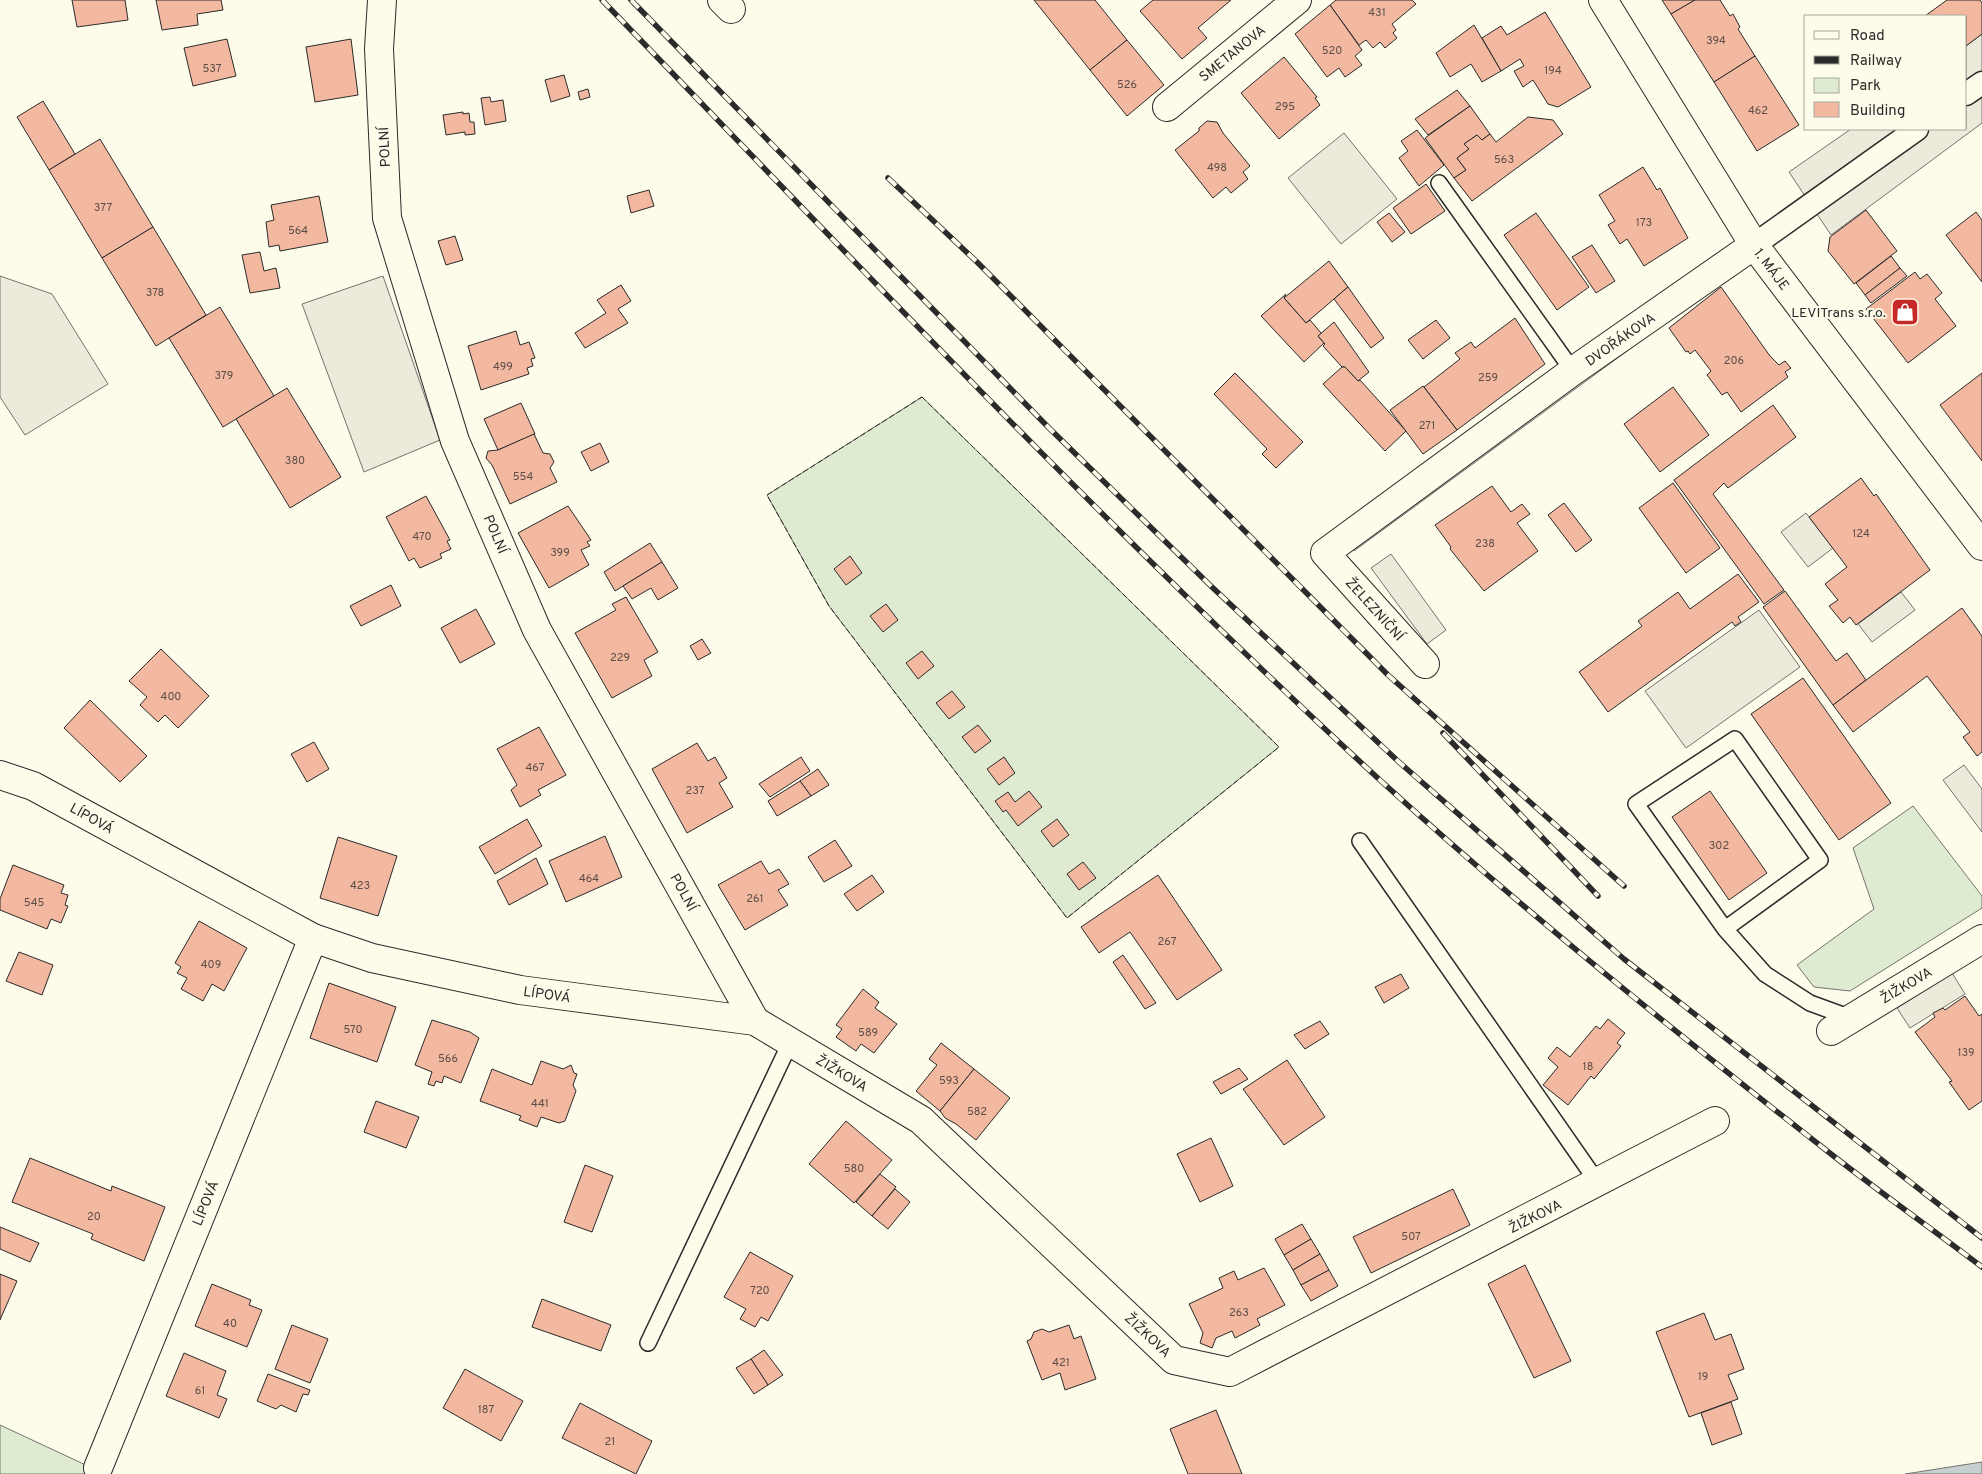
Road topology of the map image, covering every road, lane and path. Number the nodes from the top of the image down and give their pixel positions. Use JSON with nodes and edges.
{"nodes":[{"id":1,"x":382,"y":0,"type":"edge"},
{"id":2,"x":1297,"y":0,"type":"edge"},
{"id":3,"x":1603,"y":0,"type":"edge"},
{"id":4,"x":1982,"y":83,"type":"edge"},
{"id":5,"x":1967,"y":93,"type":"edge"},
{"id":6,"x":1167,"y":107,"type":"dead end"},
{"id":7,"x":1916,"y":130,"type":"edge"},
{"id":8,"x":1439,"y":182,"type":"dead end"},
{"id":9,"x":1754,"y":245,"type":"junction"},
{"id":10,"x":1573,"y":372,"type":"junction"},
{"id":11,"x":1982,"y":546,"type":"edge"},
{"id":12,"x":1325,"y":553,"type":"joint"},
{"id":13,"x":1425,"y":664,"type":"dead end"},
{"id":14,"x":0,"y":775,"type":"edge"},
{"id":15,"x":1360,"y":841,"type":"dead end"},
{"id":16,"x":1725,"y":929,"type":"junction"},
{"id":17,"x":313,"y":938,"type":"junction"},
{"id":18,"x":1982,"y":939,"type":"edge"},
{"id":19,"x":756,"y":1021,"type":"junction"},
{"id":20,"x":1841,"y":1024,"type":"joint"},
{"id":21,"x":791,"y":1042,"type":"junction"},
{"id":22,"x":1715,"y":1121,"type":"dead end"},
{"id":23,"x":1598,"y":1183,"type":"junction"},
{"id":24,"x":648,"y":1343,"type":"dead end"},
{"id":25,"x":98,"y":1468,"type":"dead end"}],
"edges":[{"from":1,"to":19,"type":"street","name":"POLNÍ"},
{"from":2,"to":6,"type":"street","name":"SMETANOVA"},
{"from":3,"to":9,"type":"street","name":"1. MÁJE"},
{"from":4,"to":5,"type":"street"},
{"from":7,"to":9,"type":"street","name":"DVOŘÁKOVA"},
{"from":8,"to":10,"type":"lane"},
{"from":9,"to":10,"type":"street","name":"DVOŘÁKOVA"},
{"from":9,"to":11,"type":"street","name":"1. MÁJE"},
{"from":10,"to":12,"type":"street","name":"DVOŘÁKOVA"},
{"from":12,"to":13,"type":"street","name":"ŽELEZNIČNÍ"},
{"from":14,"to":17,"type":"street","name":"LÍPOVÁ"},
{"from":15,"to":23,"type":"lane"},
{"from":16,"to":16,"type":"lane"},
{"from":16,"to":20,"type":"lane"},
{"from":17,"to":19,"type":"street","name":"LÍPOVÁ"},
{"from":17,"to":25,"type":"street","name":"LÍPOVÁ"},
{"from":18,"to":20,"type":"street","name":"ŽIŽKOVA"},
{"from":19,"to":21,"type":"street","name":"ŽIŽKOVA"},
{"from":21,"to":23,"type":"street","name":"ŽIŽKOVA"},
{"from":21,"to":24,"type":"lane"},
{"from":22,"to":23,"type":"street","name":"ŽIŽKOVA"}]}
